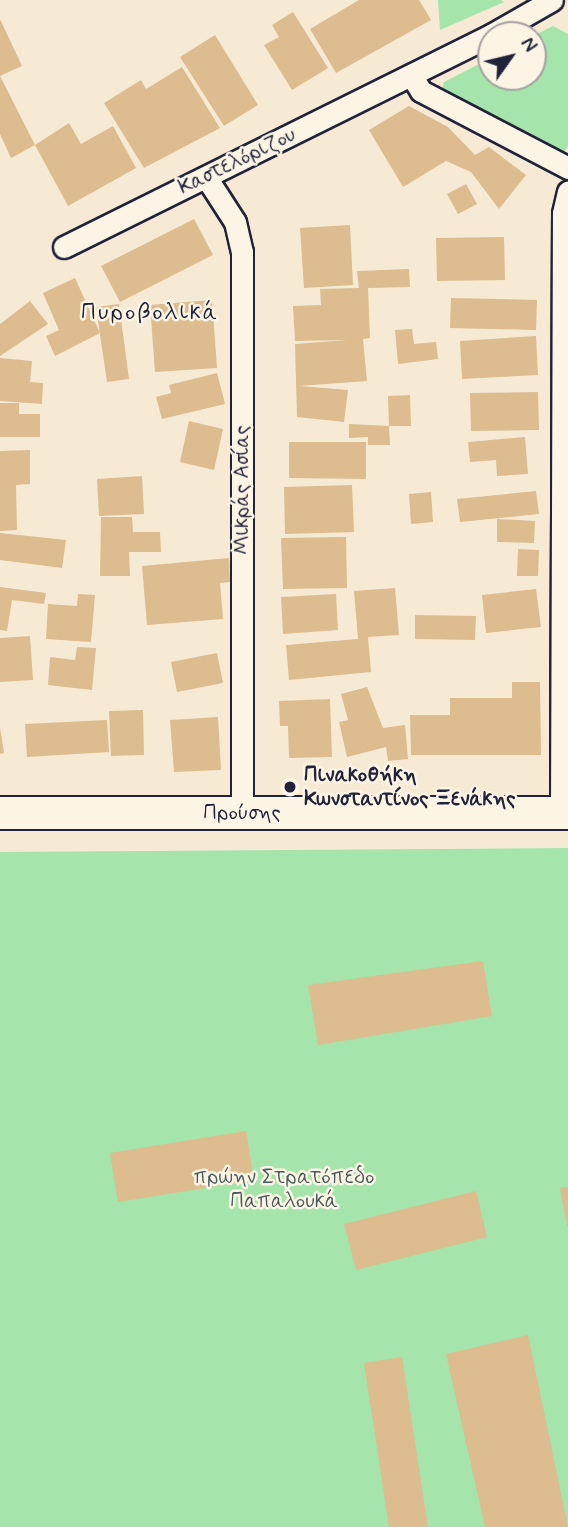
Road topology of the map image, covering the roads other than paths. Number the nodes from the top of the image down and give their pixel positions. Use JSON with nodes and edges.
{"nodes":[{"id":1,"x":552,"y":0,"type":"edge"},
{"id":2,"x":515,"y":21,"type":"edge"},
{"id":3,"x":477,"y":42,"type":"edge"},
{"id":4,"x":411,"y":75,"type":"junction"},
{"id":5,"x":568,"y":168,"type":"edge"},
{"id":6,"x":206,"y":177,"type":"junction"},
{"id":7,"x":568,"y":192,"type":"edge"},
{"id":8,"x":64,"y":247,"type":"dead end"},
{"id":9,"x":0,"y":813,"type":"edge"},
{"id":10,"x":242,"y":813,"type":"junction"},
{"id":11,"x":564,"y":813,"type":"edge"}],
"edges":[{"from":1,"to":2,"type":"street","name":"Καστελόριζου"},
{"from":3,"to":4,"type":"street","name":"Καστελόριζου"},
{"from":4,"to":5,"type":"street"},
{"from":4,"to":6,"type":"street","name":"Καστελόριζου"},
{"from":6,"to":8,"type":"street","name":"Καστελόριζου"},
{"from":6,"to":10,"type":"street","name":"Μικράς Ασίας"},
{"from":7,"to":11,"type":"street"},
{"from":9,"to":10,"type":"main road","name":"Προύσης"},
{"from":10,"to":11,"type":"main road","name":"Προύσης"}]}
